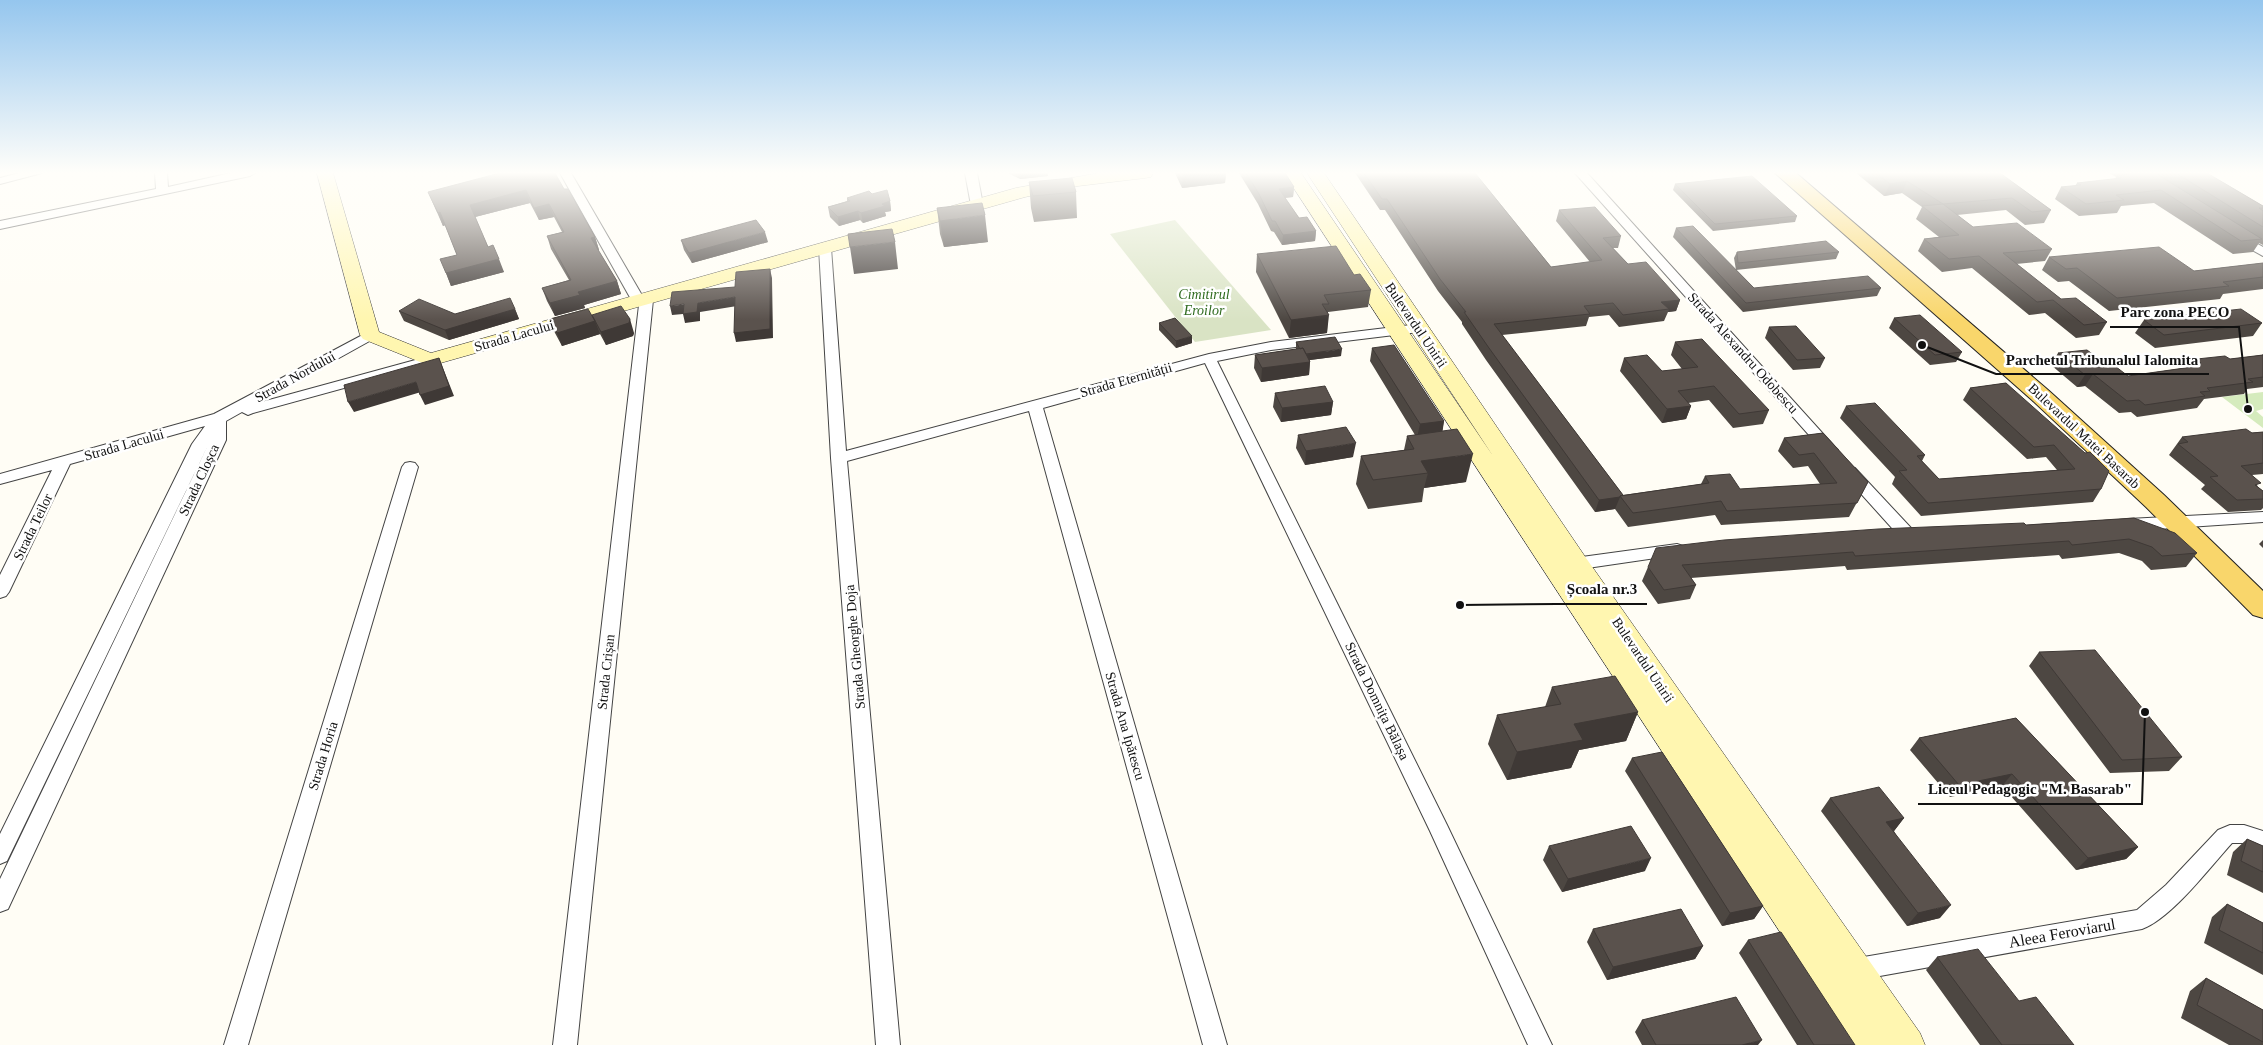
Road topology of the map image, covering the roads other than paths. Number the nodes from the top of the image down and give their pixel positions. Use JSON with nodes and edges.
{"nodes":[{"id":1,"x":16,"y":222,"type":"edge"},
{"id":2,"x":338,"y":222,"type":"edge"},
{"id":3,"x":594,"y":222,"type":"edge"},
{"id":4,"x":900,"y":222,"type":"edge"},
{"id":5,"x":1327,"y":222,"type":"edge"},
{"id":6,"x":1343,"y":222,"type":"edge"},
{"id":7,"x":1623,"y":222,"type":"edge"},
{"id":8,"x":1839,"y":222,"type":"edge"},
{"id":9,"x":0,"y":225,"type":"edge"},
{"id":10,"x":2230,"y":232,"type":"edge"},
{"id":11,"x":825,"y":248,"type":"junction"},
{"id":12,"x":2263,"y":252,"type":"edge"},
{"id":13,"x":642,"y":300,"type":"junction"},
{"id":14,"x":1407,"y":330,"type":"junction"},
{"id":15,"x":370,"y":335,"type":"junction"},
{"id":16,"x":1209,"y":358,"type":"junction"},
{"id":17,"x":430,"y":360,"type":"junction"},
{"id":18,"x":1035,"y":406,"type":"junction"},
{"id":19,"x":219,"y":418,"type":"junction"},
{"id":20,"x":839,"y":458,"type":"junction"},
{"id":21,"x":64,"y":461,"type":"junction"},
{"id":22,"x":410,"y":467,"type":"dead end"},
{"id":23,"x":0,"y":479,"type":"edge"},
{"id":24,"x":2263,"y":517,"type":"edge"},
{"id":25,"x":2178,"y":523,"type":"junction"},
{"id":26,"x":2108,"y":526,"type":"edge"},
{"id":27,"x":1906,"y":533,"type":"junction"},
{"id":28,"x":1925,"y":533,"type":"edge"},
{"id":29,"x":1886,"y":535,"type":"edge"},
{"id":30,"x":1689,"y":549,"type":"edge"},
{"id":31,"x":1566,"y":566,"type":"junction"},
{"id":32,"x":0,"y":592,"type":"edge"},
{"id":33,"x":2263,"y":608,"type":"edge"},
{"id":34,"x":2263,"y":841,"type":"edge"},
{"id":35,"x":0,"y":855,"type":"edge"},
{"id":36,"x":0,"y":902,"type":"edge"},
{"id":37,"x":1856,"y":970,"type":"junction"},
{"id":38,"x":1827,"y":975,"type":"junction"},
{"id":39,"x":236,"y":1045,"type":"edge"},
{"id":40,"x":565,"y":1045,"type":"edge"},
{"id":41,"x":888,"y":1045,"type":"edge"},
{"id":42,"x":1215,"y":1045,"type":"edge"},
{"id":43,"x":1540,"y":1045,"type":"edge"},
{"id":44,"x":1874,"y":1045,"type":"edge"},
{"id":45,"x":1908,"y":1045,"type":"edge"}],
"edges":[{"from":1,"to":9,"type":"street"},
{"from":2,"to":15,"type":"street"},
{"from":3,"to":13,"type":"street"},
{"from":4,"to":11,"type":"street","name":"Strada Lacului"},
{"from":5,"to":14,"type":"street","name":"Bulevardul Unirii"},
{"from":6,"to":14,"type":"street","name":"Bulevardul Unirii"},
{"from":7,"to":27,"type":"street","name":"Strada Alexandru Odobescu"},
{"from":8,"to":25,"type":"main road","name":"Bulevardul Matei Basarab"},
{"from":10,"to":12,"type":"street"},
{"from":11,"to":13,"type":"street","name":"Strada Lacului"},
{"from":11,"to":20,"type":"street","name":"Strada Gheorghe Doja"},
{"from":13,"to":17,"type":"street","name":"Strada Lacului"},
{"from":13,"to":40,"type":"street","name":"Strada Crișan"},
{"from":14,"to":16,"type":"street","name":"Strada Eternității"},
{"from":14,"to":31,"type":"street","name":"Bulevardul Unirii"},
{"from":15,"to":17,"type":"street"},
{"from":15,"to":19,"type":"street","name":"Strada Nordului"},
{"from":16,"to":18,"type":"street","name":"Strada Eternității"},
{"from":16,"to":43,"type":"street","name":"Strada Domnița Bălașa"},
{"from":17,"to":19,"type":"street","name":"Strada Lacului"},
{"from":18,"to":20,"type":"street","name":"Strada Eternității"},
{"from":18,"to":42,"type":"street","name":"Strada Ana Ipătescu"},
{"from":19,"to":21,"type":"street","name":"Strada Lacului"},
{"from":19,"to":35,"type":"street","name":"Strada Cloșca"},
{"from":19,"to":36,"type":"street","name":"Strada Cloșca"},
{"from":20,"to":41,"type":"street","name":"Strada Gheorghe Doja"},
{"from":21,"to":23,"type":"street","name":"Strada Lacului"},
{"from":21,"to":32,"type":"street","name":"Strada Teilor"},
{"from":22,"to":39,"type":"street","name":"Strada Horia"},
{"from":24,"to":25,"type":"street"},
{"from":25,"to":26,"type":"street"},
{"from":25,"to":33,"type":"main road","name":"Bulevardul Matei Basarab"},
{"from":27,"to":28,"type":"street"},
{"from":27,"to":29,"type":"street"},
{"from":30,"to":31,"type":"street"},
{"from":31,"to":37,"type":"street","name":"Bulevardul Unirii"},
{"from":31,"to":38,"type":"street","name":"Bulevardul Unirii"},
{"from":34,"to":37,"type":"street","name":"Aleea Feroviarul"},
{"from":37,"to":38,"type":"street","name":"Aleea Feroviarul"},
{"from":37,"to":45,"type":"street","name":"Bulevardul Unirii"},
{"from":38,"to":44,"type":"street","name":"Bulevardul Unirii"}]}
